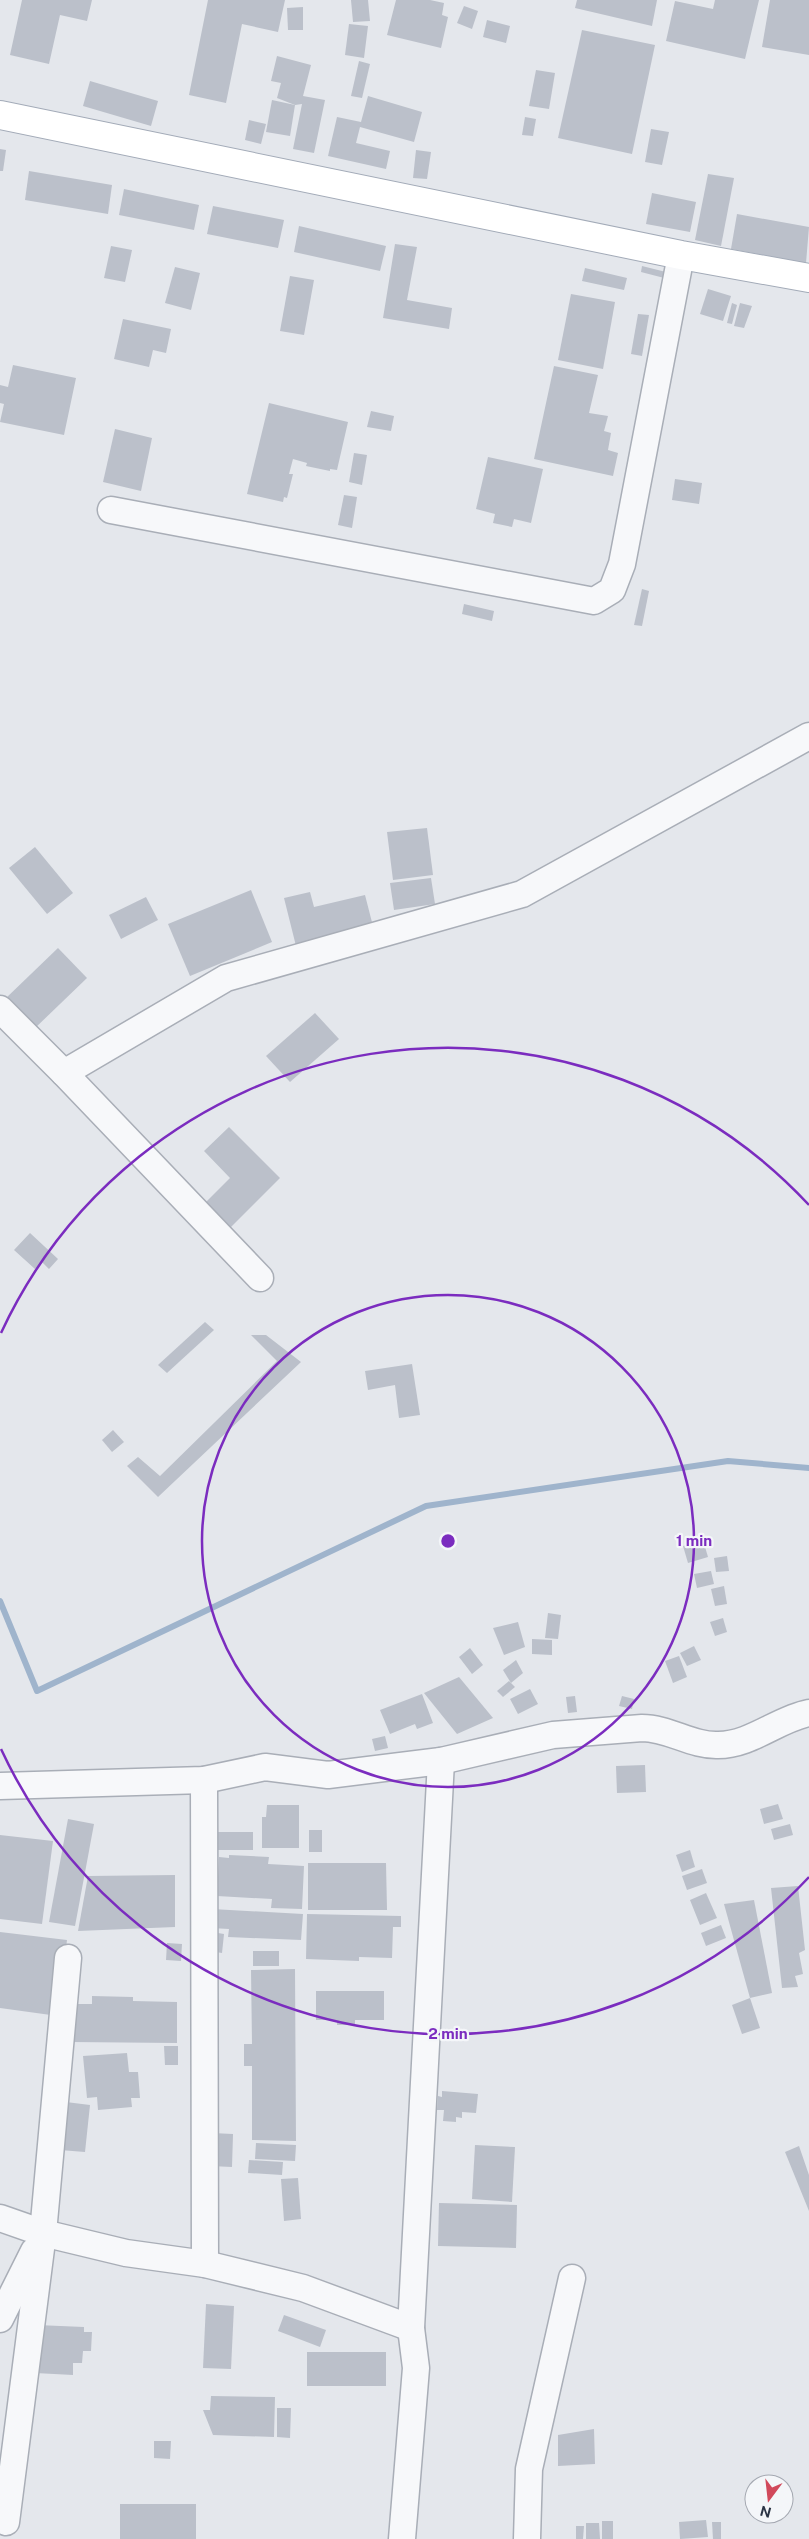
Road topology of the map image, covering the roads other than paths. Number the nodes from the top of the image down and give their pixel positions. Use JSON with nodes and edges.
{"nodes":[{"id":1,"x":0,"y":115,"type":"edge"},
{"id":2,"x":681,"y":255,"type":"junction"},
{"id":3,"x":809,"y":278,"type":"edge"},
{"id":4,"x":111,"y":510,"type":"dead end"},
{"id":5,"x":809,"y":736,"type":"edge"},
{"id":6,"x":0,"y":1009,"type":"edge"},
{"id":7,"x":64,"y":1072,"type":"junction"},
{"id":8,"x":260,"y":1278,"type":"dead end"},
{"id":9,"x":809,"y":1713,"type":"edge"},
{"id":10,"x":441,"y":1762,"type":"junction"},
{"id":11,"x":204,"y":1780,"type":"junction"},
{"id":12,"x":0,"y":1786,"type":"edge"},
{"id":13,"x":68,"y":1958,"type":"dead end"},
{"id":14,"x":0,"y":2218,"type":"edge"},
{"id":15,"x":43,"y":2233,"type":"junction"},
{"id":16,"x":205,"y":2264,"type":"junction"},
{"id":17,"x":572,"y":2278,"type":"dead end"},
{"id":18,"x":0,"y":2320,"type":"edge"},
{"id":19,"x":410,"y":2328,"type":"junction"},
{"id":20,"x":6,"y":2522,"type":"dead end"},
{"id":21,"x":402,"y":2539,"type":"edge"},
{"id":22,"x":527,"y":2539,"type":"edge"}],
"edges":[{"from":1,"to":2,"type":"main road"},
{"from":2,"to":3,"type":"main road"},
{"from":2,"to":4,"type":"street"},
{"from":5,"to":7,"type":"street"},
{"from":6,"to":7,"type":"street"},
{"from":7,"to":8,"type":"street"},
{"from":9,"to":10,"type":"street"},
{"from":10,"to":11,"type":"street"},
{"from":10,"to":19,"type":"street"},
{"from":11,"to":12,"type":"street"},
{"from":11,"to":16,"type":"street"},
{"from":13,"to":15,"type":"street"},
{"from":14,"to":15,"type":"street"},
{"from":15,"to":16,"type":"street"},
{"from":15,"to":18,"type":"street"},
{"from":15,"to":20,"type":"street"},
{"from":16,"to":19,"type":"street"},
{"from":17,"to":22,"type":"street"},
{"from":19,"to":21,"type":"street"}]}
